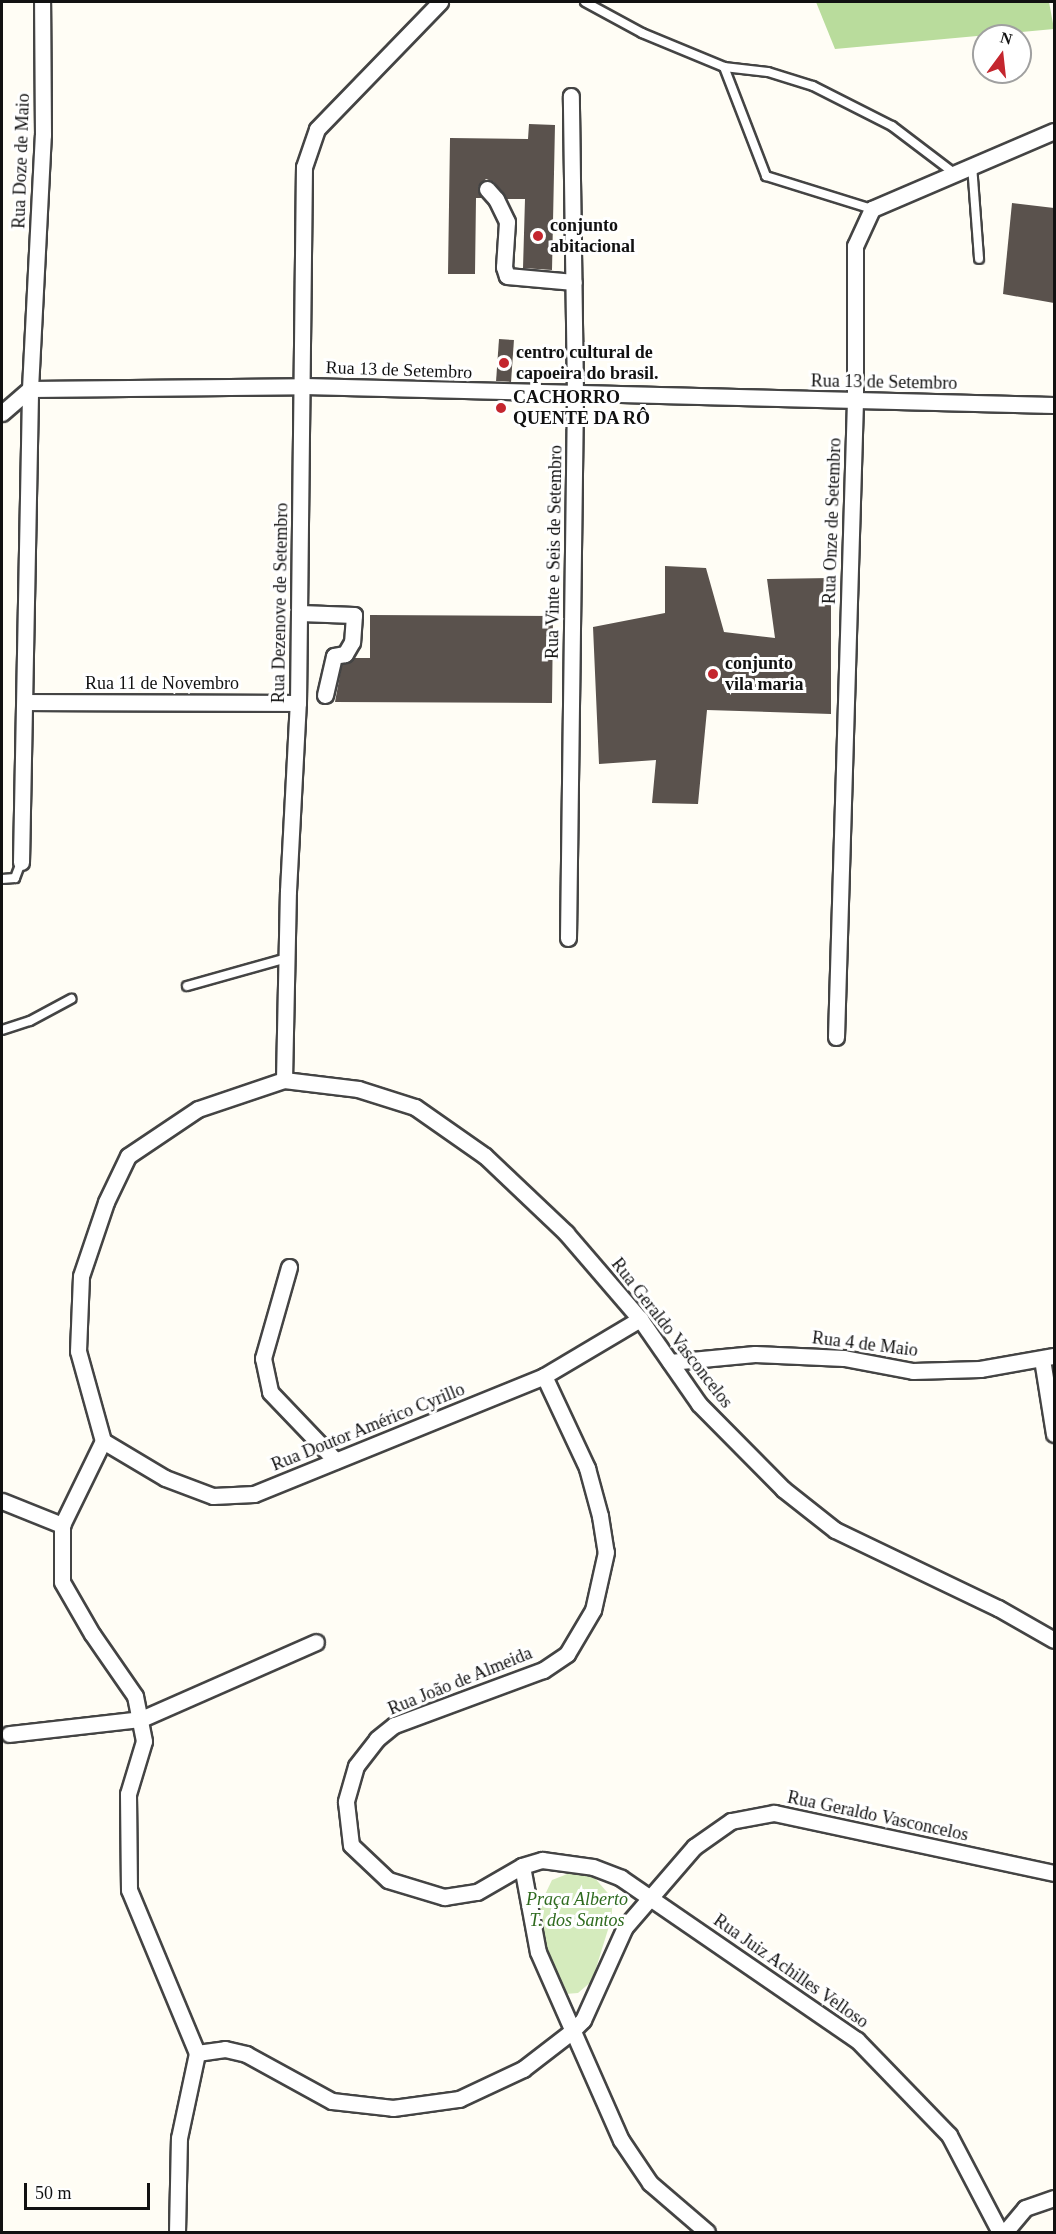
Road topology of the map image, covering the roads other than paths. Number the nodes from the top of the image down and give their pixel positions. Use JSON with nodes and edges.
{"nodes":[{"id":1,"x":42,"y":2,"type":"edge"},
{"id":2,"x":440,"y":2,"type":"edge"},
{"id":3,"x":585,"y":2,"type":"edge"},
{"id":4,"x":724,"y":68,"type":"junction"},
{"id":5,"x":571,"y":96,"type":"dead end"},
{"id":6,"x":1054,"y":131,"type":"edge"},
{"id":7,"x":972,"y":165,"type":"junction"},
{"id":8,"x":954,"y":173,"type":"junction"},
{"id":9,"x":487,"y":189,"type":"dead end"},
{"id":10,"x":872,"y":209,"type":"junction"},
{"id":11,"x":979,"y":258,"type":"dead end"},
{"id":12,"x":574,"y":282,"type":"junction"},
{"id":13,"x":304,"y":386,"type":"junction"},
{"id":14,"x":30,"y":389,"type":"junction"},
{"id":15,"x":575,"y":394,"type":"junction"},
{"id":16,"x":855,"y":401,"type":"junction"},
{"id":17,"x":1054,"y":405,"type":"edge"},
{"id":18,"x":2,"y":412,"type":"edge"},
{"id":19,"x":300,"y":613,"type":"junction"},
{"id":20,"x":325,"y":695,"type":"dead end"},
{"id":21,"x":25,"y":702,"type":"junction"},
{"id":22,"x":298,"y":703,"type":"junction"},
{"id":23,"x":21,"y":862,"type":"joint"},
{"id":24,"x":2,"y":879,"type":"edge"},
{"id":25,"x":568,"y":938,"type":"dead end"},
{"id":26,"x":287,"y":958,"type":"junction"},
{"id":27,"x":187,"y":986,"type":"dead end"},
{"id":28,"x":71,"y":999,"type":"dead end"},
{"id":29,"x":2,"y":1030,"type":"edge"},
{"id":30,"x":836,"y":1037,"type":"dead end"},
{"id":31,"x":284,"y":1080,"type":"junction"},
{"id":32,"x":289,"y":1267,"type":"dead end"},
{"id":33,"x":640,"y":1319,"type":"junction"},
{"id":34,"x":1048,"y":1357,"type":"edge"},
{"id":35,"x":670,"y":1362,"type":"junction"},
{"id":36,"x":544,"y":1376,"type":"junction"},
{"id":37,"x":1054,"y":1434,"type":"edge"},
{"id":38,"x":103,"y":1441,"type":"junction"},
{"id":39,"x":336,"y":1461,"type":"junction"},
{"id":40,"x":2,"y":1501,"type":"edge"},
{"id":41,"x":62,"y":1525,"type":"junction"},
{"id":42,"x":1054,"y":1640,"type":"edge"},
{"id":43,"x":316,"y":1642,"type":"dead end"},
{"id":44,"x":141,"y":1719,"type":"junction"},
{"id":45,"x":9,"y":1734,"type":"dead end"},
{"id":46,"x":522,"y":1866,"type":"junction"},
{"id":47,"x":1054,"y":1873,"type":"edge"},
{"id":48,"x":652,"y":1898,"type":"junction"},
{"id":49,"x":571,"y":2032,"type":"junction"},
{"id":50,"x":197,"y":2053,"type":"junction"},
{"id":51,"x":1054,"y":2198,"type":"edge"},
{"id":52,"x":177,"y":2232,"type":"edge"},
{"id":53,"x":707,"y":2232,"type":"edge"},
{"id":54,"x":1000,"y":2232,"type":"edge"},
{"id":55,"x":1005,"y":2232,"type":"edge"}],
"edges":[{"from":1,"to":14,"type":"street","name":"Rua Doze de Maio"},
{"from":2,"to":13,"type":"street","name":"Rua Dezenove de Setembro"},
{"from":3,"to":4,"type":"lane"},
{"from":4,"to":8,"type":"lane"},
{"from":4,"to":10,"type":"lane"},
{"from":5,"to":12,"type":"street","name":"Rua Vinte e Seis de Setembro"},
{"from":6,"to":7,"type":"street"},
{"from":7,"to":8,"type":"street"},
{"from":7,"to":11,"type":"lane"},
{"from":8,"to":10,"type":"street"},
{"from":9,"to":12,"type":"street"},
{"from":10,"to":16,"type":"street","name":"Rua Onze de Setembro"},
{"from":12,"to":15,"type":"street","name":"Rua Vinte e Seis de Setembro"},
{"from":13,"to":14,"type":"street","name":"Rua 13 de Setembro"},
{"from":13,"to":15,"type":"street","name":"Rua 13 de Setembro"},
{"from":13,"to":19,"type":"street","name":"Rua Dezenove de Setembro"},
{"from":14,"to":18,"type":"street"},
{"from":14,"to":21,"type":"street","name":"Rua Doze de Maio"},
{"from":15,"to":16,"type":"street","name":"Rua 13 de Setembro"},
{"from":15,"to":25,"type":"street","name":"Rua Vinte e Seis de Setembro"},
{"from":16,"to":17,"type":"street","name":"Rua 13 de Setembro"},
{"from":16,"to":30,"type":"street","name":"Rua Onze de Setembro"},
{"from":19,"to":20,"type":"street"},
{"from":19,"to":22,"type":"street","name":"Rua Dezenove de Setembro"},
{"from":21,"to":22,"type":"street","name":"Rua 11 de Novembro"},
{"from":21,"to":23,"type":"street","name":"Rua Doze de Maio"},
{"from":22,"to":26,"type":"street","name":"Rua Dezenove de Setembro"},
{"from":23,"to":24,"type":"lane"},
{"from":26,"to":27,"type":"lane"},
{"from":26,"to":31,"type":"street","name":"Rua Dezenove de Setembro"},
{"from":28,"to":29,"type":"lane"},
{"from":31,"to":33,"type":"street","name":"Rua Geraldo Vasconcelos"},
{"from":31,"to":38,"type":"street","name":"Rua Geraldo Vasconcelos"},
{"from":32,"to":39,"type":"street"},
{"from":33,"to":35,"type":"street","name":"Rua Geraldo Vasconcelos"},
{"from":33,"to":36,"type":"street","name":"Rua Doutor Américo Cyrillo"},
{"from":34,"to":35,"type":"street","name":"Rua 4 de Maio"},
{"from":34,"to":37,"type":"street"},
{"from":35,"to":42,"type":"street","name":"Rua Geraldo Vasconcelos"},
{"from":36,"to":39,"type":"street","name":"Rua Doutor Américo Cyrillo"},
{"from":36,"to":46,"type":"street","name":"Rua João de Almeida"},
{"from":38,"to":39,"type":"street","name":"Rua Doutor Américo Cyrillo"},
{"from":38,"to":41,"type":"street"},
{"from":40,"to":41,"type":"street"},
{"from":41,"to":44,"type":"street"},
{"from":43,"to":44,"type":"street"},
{"from":44,"to":45,"type":"street"},
{"from":44,"to":50,"type":"street"},
{"from":46,"to":48,"type":"street"},
{"from":46,"to":49,"type":"street"},
{"from":47,"to":48,"type":"street","name":"Rua Geraldo Vasconcelos"},
{"from":48,"to":49,"type":"street"},
{"from":48,"to":54,"type":"street","name":"Rua Juiz Achilles Velloso"},
{"from":49,"to":50,"type":"street"},
{"from":49,"to":53,"type":"street"},
{"from":50,"to":52,"type":"street"},
{"from":51,"to":55,"type":"street"}]}
